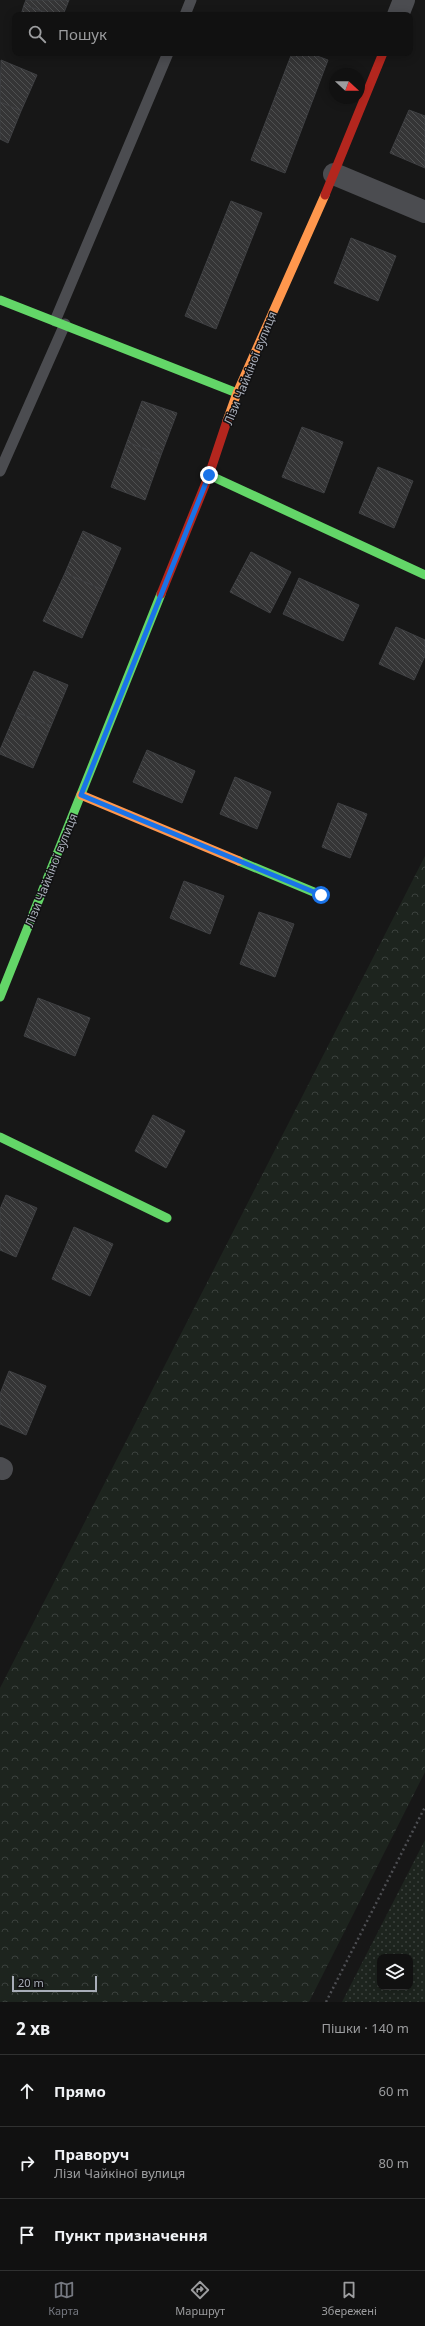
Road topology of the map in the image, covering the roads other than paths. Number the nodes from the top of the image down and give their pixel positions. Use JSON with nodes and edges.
{"nodes":[{"id":1,"x":191,"y":0,"type":"edge"},
{"id":2,"x":404,"y":0,"type":"edge"},
{"id":3,"x":186,"y":12,"type":"edge"},
{"id":4,"x":399,"y":12,"type":"edge"},
{"id":5,"x":167,"y":56,"type":"edge"},
{"id":6,"x":382,"y":56,"type":"edge"},
{"id":7,"x":334,"y":174,"type":"junction"},
{"id":8,"x":425,"y":212,"type":"edge"},
{"id":9,"x":0,"y":300,"type":"edge"},
{"id":10,"x":60,"y":322,"type":"junction"},
{"id":11,"x":237,"y":393,"type":"junction"},
{"id":12,"x":0,"y":471,"type":"edge"},
{"id":13,"x":209,"y":475,"type":"junction"},
{"id":14,"x":425,"y":575,"type":"edge"},
{"id":15,"x":81,"y":795,"type":"junction"},
{"id":16,"x":321,"y":895,"type":"dead end"},
{"id":17,"x":0,"y":997,"type":"edge"},
{"id":18,"x":0,"y":1137,"type":"edge"},
{"id":19,"x":167,"y":1218,"type":"dead end"}],
"edges":[{"from":1,"to":3,"type":"lane"},
{"from":2,"to":4,"type":"street"},
{"from":5,"to":10,"type":"lane"},
{"from":6,"to":7,"type":"street","name":"Лізи Чайкіної вулиця"},
{"from":7,"to":8,"type":"street"},
{"from":7,"to":11,"type":"street","name":"Лізи Чайкіної вулиця"},
{"from":9,"to":10,"type":"street"},
{"from":10,"to":11,"type":"street"},
{"from":10,"to":12,"type":"lane"},
{"from":11,"to":13,"type":"street","name":"Лізи Чайкіної вулиця"},
{"from":13,"to":14,"type":"street"},
{"from":13,"to":15,"type":"street","name":"Лізи Чайкіної вулиця"},
{"from":15,"to":16,"type":"street"},
{"from":15,"to":17,"type":"street","name":"Лізи Чайкіної вулиця"},
{"from":18,"to":19,"type":"street"}]}
